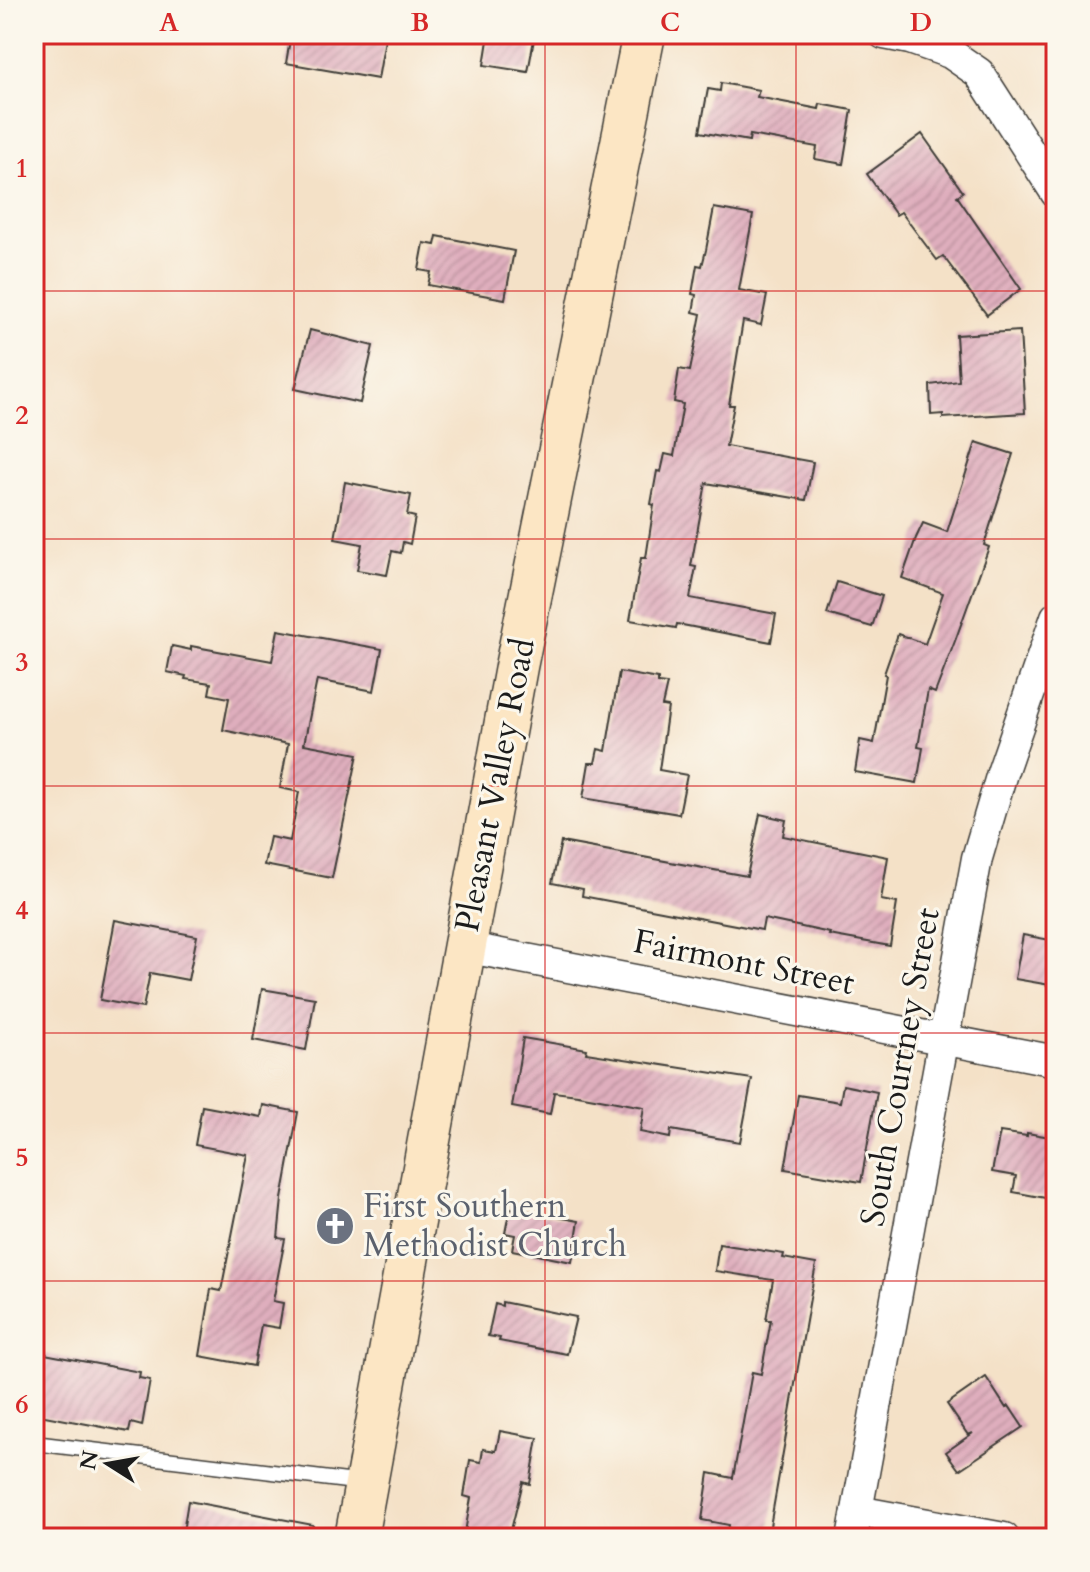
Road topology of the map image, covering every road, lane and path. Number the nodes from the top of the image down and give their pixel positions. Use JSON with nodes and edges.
{"nodes":[{"id":1,"x":644,"y":34,"type":"edge"},
{"id":2,"x":884,"y":34,"type":"edge"},
{"id":3,"x":1056,"y":193,"type":"edge"},
{"id":4,"x":1056,"y":617,"type":"edge"},
{"id":5,"x":464,"y":947,"type":"junction"},
{"id":6,"x":944,"y":1040,"type":"junction"},
{"id":7,"x":1056,"y":1061,"type":"edge"},
{"id":8,"x":34,"y":1443,"type":"edge"},
{"id":9,"x":366,"y":1483,"type":"junction"},
{"id":10,"x":854,"y":1524,"type":"edge"},
{"id":11,"x":356,"y":1538,"type":"edge"},
{"id":12,"x":1004,"y":1538,"type":"edge"}],
"edges":[{"from":1,"to":5,"type":"street","name":"Pleasant Valley Road"},
{"from":2,"to":3,"type":"street"},
{"from":4,"to":6,"type":"street","name":"South Courtney Street"},
{"from":5,"to":6,"type":"street","name":"Fairmont Street"},
{"from":5,"to":9,"type":"street","name":"Pleasant Valley Road"},
{"from":6,"to":7,"type":"street","name":"Fairmont Street"},
{"from":6,"to":10,"type":"street","name":"South Courtney Street"},
{"from":8,"to":9,"type":"lane"},
{"from":9,"to":11,"type":"street","name":"Pleasant Valley Road"},
{"from":10,"to":12,"type":"street"}]}
